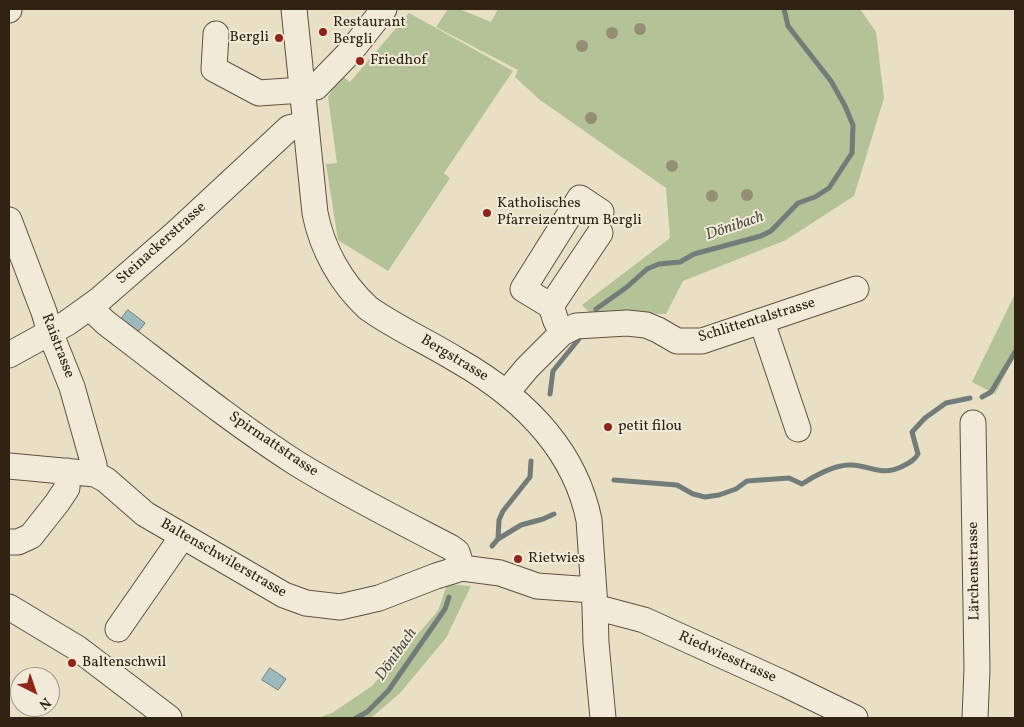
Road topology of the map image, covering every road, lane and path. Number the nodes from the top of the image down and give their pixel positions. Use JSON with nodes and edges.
{"nodes":[{"id":1,"x":294,"y":9,"type":"edge"},
{"id":2,"x":384,"y":9,"type":"edge"},
{"id":3,"x":216,"y":34,"type":"dead end"},
{"id":4,"x":309,"y":88,"type":"junction"},
{"id":5,"x":306,"y":124,"type":"junction"},
{"id":6,"x":9,"y":220,"type":"edge"},
{"id":7,"x":856,"y":289,"type":"dead end"},
{"id":8,"x":551,"y":306,"type":"junction"},
{"id":9,"x":89,"y":307,"type":"junction"},
{"id":10,"x":762,"y":322,"type":"junction"},
{"id":11,"x":50,"y":332,"type":"junction"},
{"id":12,"x":562,"y":333,"type":"junction"},
{"id":13,"x":9,"y":355,"type":"edge"},
{"id":14,"x":507,"y":392,"type":"junction"},
{"id":15,"x":973,"y":423,"type":"dead end"},
{"id":16,"x":798,"y":429,"type":"dead end"},
{"id":17,"x":9,"y":466,"type":"edge"},
{"id":18,"x":67,"y":471,"type":"junction"},
{"id":19,"x":95,"y":474,"type":"junction"},
{"id":20,"x":182,"y":537,"type":"junction"},
{"id":21,"x":9,"y":542,"type":"edge"},
{"id":22,"x":462,"y":568,"type":"junction"},
{"id":23,"x":594,"y":598,"type":"junction"},
{"id":24,"x":9,"y":607,"type":"edge"},
{"id":25,"x":118,"y":629,"type":"dead end"},
{"id":26,"x":169,"y":718,"type":"edge"},
{"id":27,"x":603,"y":718,"type":"edge"},
{"id":28,"x":854,"y":718,"type":"edge"},
{"id":29,"x":974,"y":718,"type":"edge"}],
"edges":[{"from":1,"to":4,"type":"street","name":"Bergstrasse"},
{"from":2,"to":4,"type":"street"},
{"from":3,"to":4,"type":"street"},
{"from":4,"to":5,"type":"street","name":"Bergstrasse"},
{"from":5,"to":9,"type":"street","name":"Steinackerstrasse"},
{"from":5,"to":14,"type":"street","name":"Bergstrasse"},
{"from":6,"to":11,"type":"street","name":"Raistrasse"},
{"from":7,"to":10,"type":"street","name":"Schlittentalstrasse"},
{"from":8,"to":8,"type":"street"},
{"from":8,"to":12,"type":"street"},
{"from":9,"to":11,"type":"street","name":"Steinackerstrasse"},
{"from":9,"to":22,"type":"street","name":"Spirmattstrasse"},
{"from":10,"to":12,"type":"street","name":"Schlittentalstrasse"},
{"from":10,"to":16,"type":"street"},
{"from":11,"to":13,"type":"street","name":"Steinackerstrasse"},
{"from":11,"to":19,"type":"street","name":"Raistrasse"},
{"from":12,"to":14,"type":"street","name":"Schlittentalstrasse"},
{"from":14,"to":23,"type":"street","name":"Bergstrasse"},
{"from":15,"to":29,"type":"street","name":"Lärchenstrasse"},
{"from":17,"to":18,"type":"street","name":"Baltenschwilerstrasse"},
{"from":18,"to":19,"type":"street","name":"Baltenschwilerstrasse"},
{"from":18,"to":21,"type":"street"},
{"from":19,"to":20,"type":"street","name":"Baltenschwilerstrasse"},
{"from":20,"to":22,"type":"street","name":"Baltenschwilerstrasse"},
{"from":20,"to":25,"type":"street"},
{"from":22,"to":23,"type":"street","name":"Baltenschwilerstrasse"},
{"from":23,"to":27,"type":"street","name":"Bergstrasse"},
{"from":23,"to":28,"type":"street","name":"Riedwiesstrasse"},
{"from":24,"to":26,"type":"street"}]}
